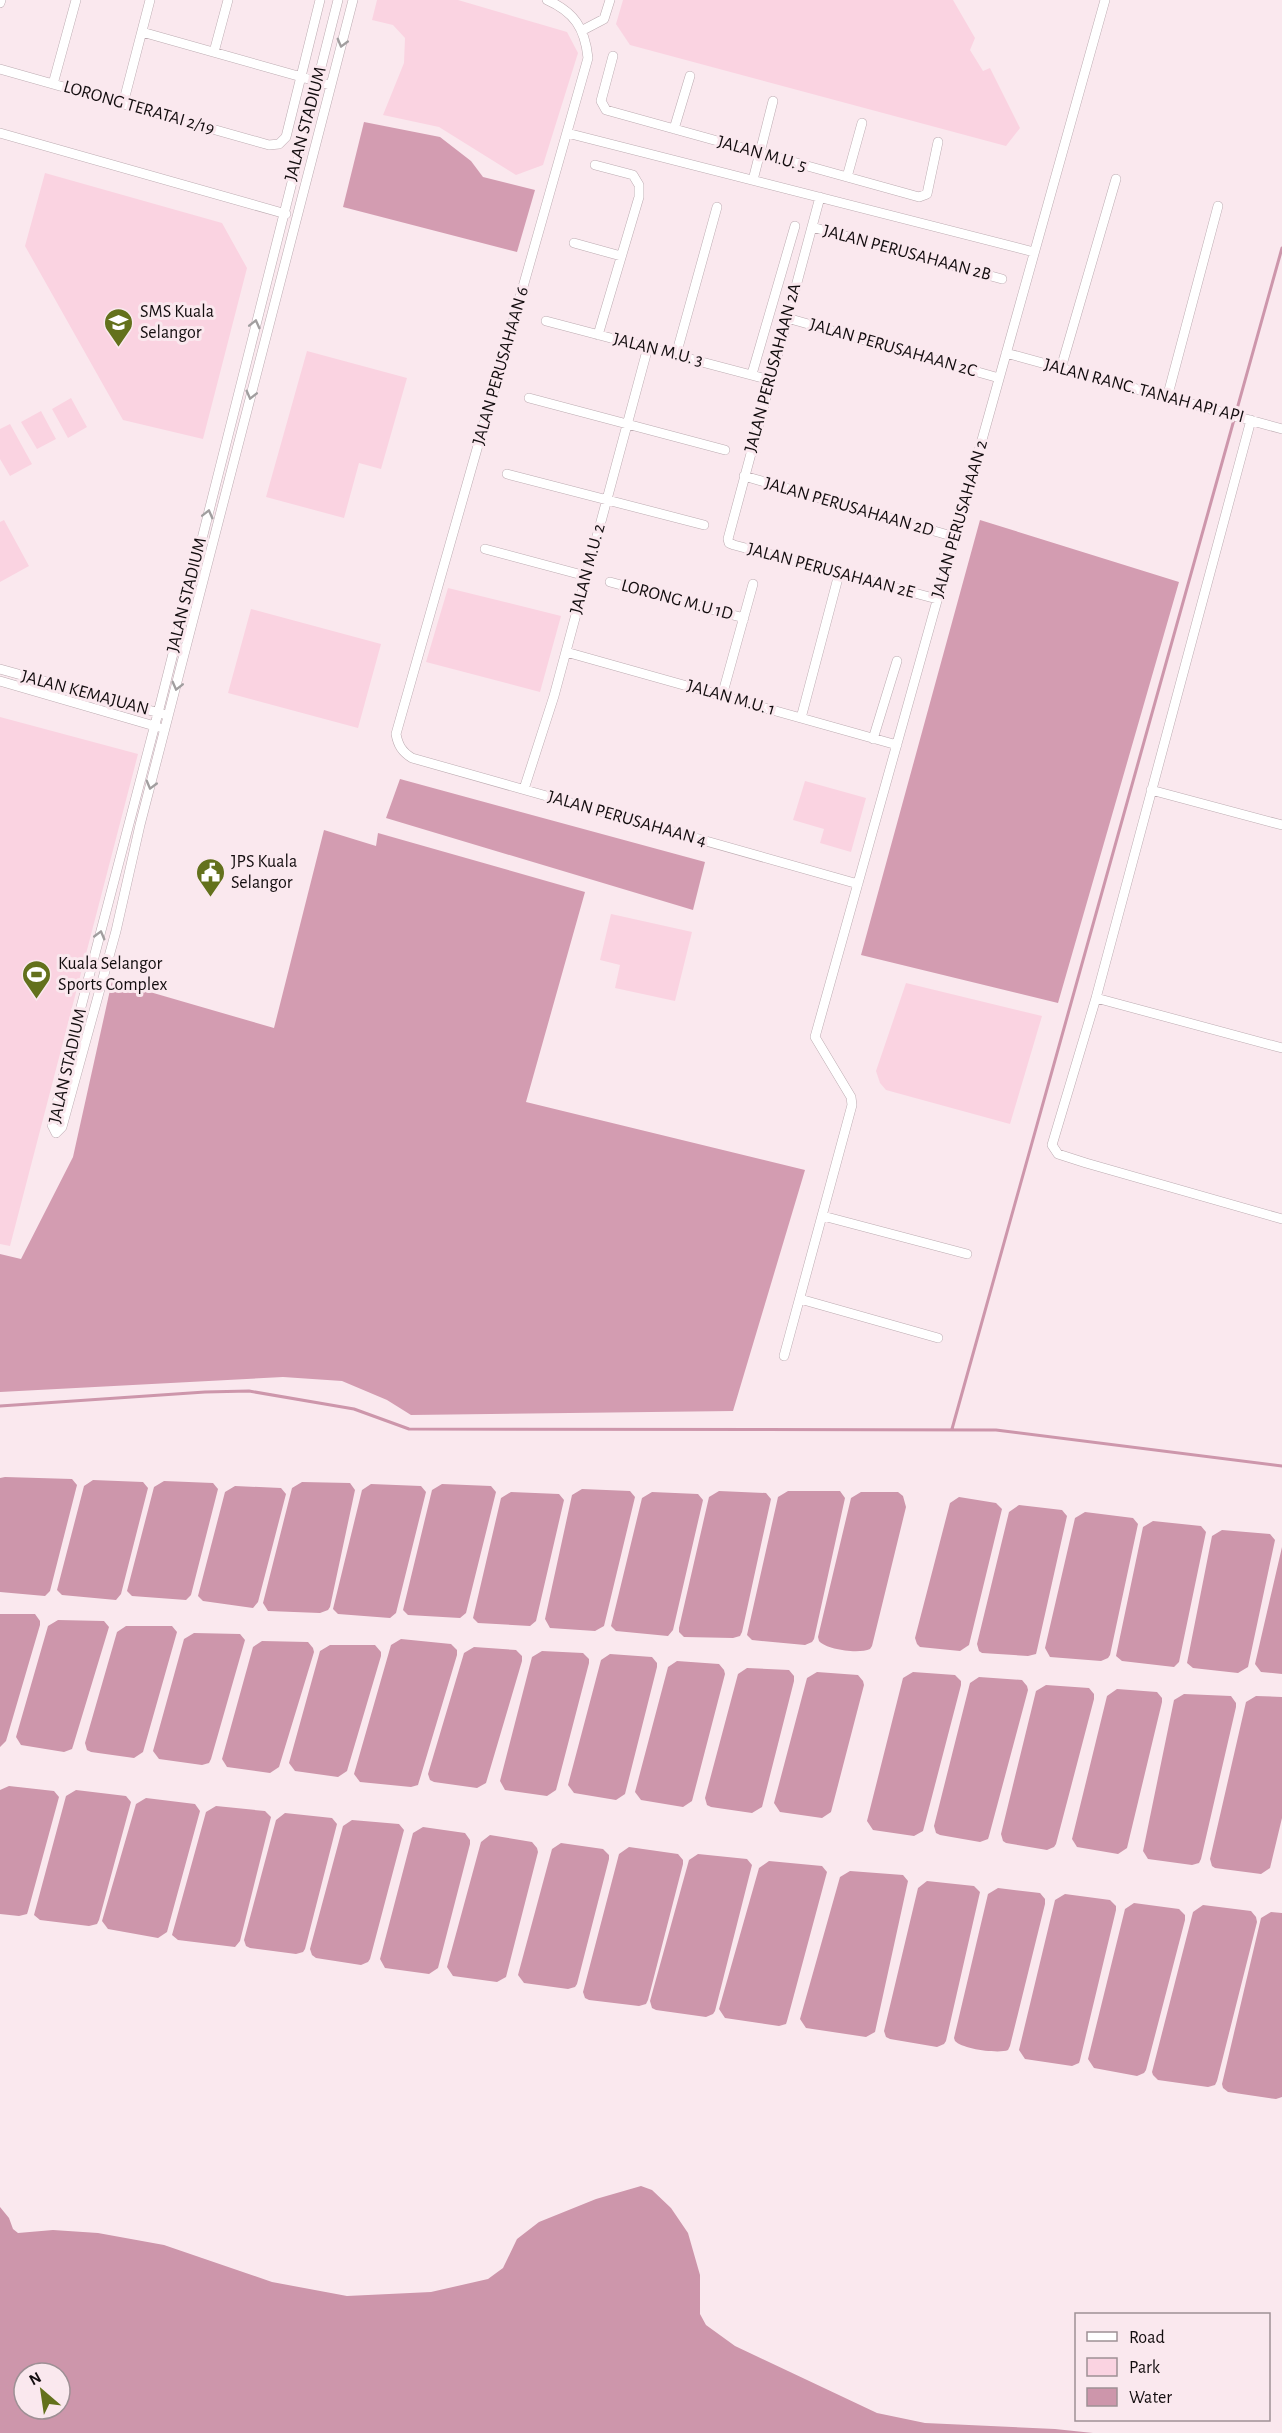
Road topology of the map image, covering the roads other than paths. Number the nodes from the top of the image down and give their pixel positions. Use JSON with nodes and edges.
{"nodes":[{"id":1,"x":76,"y":0,"type":"edge"},
{"id":2,"x":150,"y":0,"type":"edge"},
{"id":3,"x":228,"y":0,"type":"edge"},
{"id":4,"x":320,"y":0,"type":"edge"},
{"id":5,"x":339,"y":0,"type":"edge"},
{"id":6,"x":353,"y":0,"type":"edge"},
{"id":7,"x":547,"y":0,"type":"edge"},
{"id":8,"x":610,"y":0,"type":"edge"},
{"id":9,"x":1105,"y":0,"type":"edge"},
{"id":10,"x":583,"y":30,"type":"junction"},
{"id":11,"x":142,"y":32,"type":"junction"},
{"id":12,"x":214,"y":52,"type":"junction"},
{"id":13,"x":613,"y":56,"type":"dead end"},
{"id":14,"x":0,"y":69,"type":"edge"},
{"id":15,"x":690,"y":76,"type":"dead end"},
{"id":16,"x":301,"y":77,"type":"junction"},
{"id":17,"x":317,"y":81,"type":"junction"},
{"id":18,"x":53,"y":84,"type":"junction"},
{"id":19,"x":330,"y":85,"type":"junction"},
{"id":20,"x":773,"y":101,"type":"dead end"},
{"id":21,"x":123,"y":104,"type":"junction"},
{"id":22,"x":862,"y":123,"type":"dead end"},
{"id":23,"x":674,"y":129,"type":"junction"},
{"id":24,"x":0,"y":133,"type":"edge"},
{"id":25,"x":567,"y":133,"type":"junction"},
{"id":26,"x":938,"y":142,"type":"dead end"},
{"id":27,"x":759,"y":153,"type":"junction"},
{"id":28,"x":595,"y":165,"type":"dead end"},
{"id":29,"x":848,"y":177,"type":"junction"},
{"id":30,"x":1116,"y":178,"type":"dead end"},
{"id":31,"x":753,"y":180,"type":"junction"},
{"id":32,"x":820,"y":197,"type":"junction"},
{"id":33,"x":1218,"y":206,"type":"dead end"},
{"id":34,"x":717,"y":207,"type":"dead end"},
{"id":35,"x":283,"y":213,"type":"junction"},
{"id":36,"x":297,"y":216,"type":"junction"},
{"id":37,"x":795,"y":226,"type":"dead end"},
{"id":38,"x":812,"y":227,"type":"junction"},
{"id":39,"x":574,"y":243,"type":"dead end"},
{"id":40,"x":1035,"y":252,"type":"junction"},
{"id":41,"x":621,"y":256,"type":"junction"},
{"id":42,"x":1002,"y":279,"type":"dead end"},
{"id":43,"x":787,"y":318,"type":"junction"},
{"id":44,"x":546,"y":321,"type":"dead end"},
{"id":45,"x":598,"y":335,"type":"junction"},
{"id":46,"x":648,"y":347,"type":"junction"},
{"id":47,"x":1006,"y":353,"type":"junction"},
{"id":48,"x":676,"y":355,"type":"junction"},
{"id":49,"x":1060,"y":368,"type":"junction"},
{"id":50,"x":752,"y":374,"type":"junction"},
{"id":51,"x":999,"y":378,"type":"junction"},
{"id":52,"x":770,"y":380,"type":"junction"},
{"id":53,"x":529,"y":398,"type":"dead end"},
{"id":54,"x":1167,"y":398,"type":"junction"},
{"id":55,"x":1246,"y":419,"type":"junction"},
{"id":56,"x":627,"y":424,"type":"junction"},
{"id":57,"x":1282,"y":429,"type":"edge"},
{"id":58,"x":725,"y":450,"type":"dead end"},
{"id":59,"x":507,"y":474,"type":"dead end"},
{"id":60,"x":744,"y":476,"type":"junction"},
{"id":61,"x":607,"y":500,"type":"junction"},
{"id":62,"x":704,"y":525,"type":"dead end"},
{"id":63,"x":955,"y":537,"type":"junction"},
{"id":64,"x":728,"y":539,"type":"joint"},
{"id":65,"x":485,"y":549,"type":"dead end"},
{"id":66,"x":838,"y":573,"type":"junction"},
{"id":67,"x":586,"y":576,"type":"junction"},
{"id":68,"x":610,"y":582,"type":"dead end"},
{"id":69,"x":753,"y":584,"type":"dead end"},
{"id":70,"x":937,"y":599,"type":"junction"},
{"id":71,"x":744,"y":618,"type":"junction"},
{"id":72,"x":566,"y":652,"type":"junction"},
{"id":73,"x":897,"y":661,"type":"dead end"},
{"id":74,"x":0,"y":669,"type":"edge"},
{"id":75,"x":0,"y":681,"type":"edge"},
{"id":76,"x":722,"y":696,"type":"junction"},
{"id":77,"x":158,"y":713,"type":"junction"},
{"id":78,"x":169,"y":716,"type":"junction"},
{"id":79,"x":801,"y":718,"type":"junction"},
{"id":80,"x":154,"y":726,"type":"junction"},
{"id":81,"x":166,"y":729,"type":"junction"},
{"id":82,"x":873,"y":739,"type":"junction"},
{"id":83,"x":897,"y":745,"type":"junction"},
{"id":84,"x":400,"y":747,"type":"joint"},
{"id":85,"x":524,"y":789,"type":"junction"},
{"id":86,"x":1151,"y":790,"type":"junction"},
{"id":87,"x":1282,"y":825,"type":"edge"},
{"id":88,"x":858,"y":884,"type":"junction"},
{"id":89,"x":1096,"y":998,"type":"junction"},
{"id":90,"x":1282,"y":1048,"type":"edge"},
{"id":91,"x":823,"y":1216,"type":"junction"},
{"id":92,"x":1282,"y":1219,"type":"edge"},
{"id":93,"x":967,"y":1254,"type":"dead end"},
{"id":94,"x":800,"y":1299,"type":"junction"},
{"id":95,"x":938,"y":1338,"type":"dead end"},
{"id":96,"x":784,"y":1356,"type":"dead end"}],
"edges":[{"from":1,"to":18,"type":"street"},
{"from":2,"to":11,"type":"street"},
{"from":3,"to":12,"type":"street"},
{"from":4,"to":16,"type":"street"},
{"from":5,"to":17,"type":"street","name":"JALAN STADIUM"},
{"from":6,"to":19,"type":"street","name":"JALAN STADIUM","one_way":true},
{"from":7,"to":10,"type":"street"},
{"from":8,"to":10,"type":"street"},
{"from":9,"to":40,"type":"street","name":"JALAN PERUSAHAAN 2"},
{"from":10,"to":25,"type":"street","name":"JALAN PERUSAHAAN 6"},
{"from":11,"to":12,"type":"street"},
{"from":11,"to":21,"type":"street"},
{"from":12,"to":16,"type":"street"},
{"from":13,"to":23,"type":"street","name":"JALAN M.U. 5"},
{"from":14,"to":18,"type":"street","name":"LORONG TERATAI 2/19"},
{"from":15,"to":23,"type":"street"},
{"from":16,"to":17,"type":"street"},
{"from":16,"to":21,"type":"street","name":"LORONG TERATAI 2/19"},
{"from":17,"to":19,"type":"street"},
{"from":17,"to":35,"type":"street","name":"JALAN STADIUM"},
{"from":18,"to":21,"type":"street","name":"LORONG TERATAI 2/19"},
{"from":19,"to":36,"type":"street","name":"JALAN STADIUM"},
{"from":20,"to":27,"type":"street"},
{"from":22,"to":29,"type":"street"},
{"from":23,"to":27,"type":"street","name":"JALAN M.U. 5"},
{"from":24,"to":35,"type":"street"},
{"from":25,"to":31,"type":"street"},
{"from":25,"to":84,"type":"street","name":"JALAN PERUSAHAAN 6"},
{"from":26,"to":29,"type":"street","name":"JALAN M.U. 5"},
{"from":27,"to":29,"type":"street","name":"JALAN M.U. 5"},
{"from":27,"to":31,"type":"street"},
{"from":28,"to":41,"type":"street"},
{"from":30,"to":49,"type":"street"},
{"from":31,"to":32,"type":"street"},
{"from":32,"to":38,"type":"street","name":"JALAN PERUSAHAAN 2A"},
{"from":32,"to":40,"type":"street"},
{"from":33,"to":54,"type":"street"},
{"from":34,"to":48,"type":"street"},
{"from":35,"to":36,"type":"street"},
{"from":77,"to":35,"type":"street","name":"JALAN STADIUM","one_way":true},
{"from":36,"to":78,"type":"street","name":"JALAN STADIUM","one_way":true},
{"from":37,"to":50,"type":"street"},
{"from":38,"to":42,"type":"street","name":"JALAN PERUSAHAAN 2B"},
{"from":38,"to":43,"type":"street","name":"JALAN PERUSAHAAN 2A"},
{"from":39,"to":41,"type":"street"},
{"from":40,"to":47,"type":"street","name":"JALAN PERUSAHAAN 2"},
{"from":41,"to":45,"type":"street"},
{"from":43,"to":51,"type":"street","name":"JALAN PERUSAHAAN 2C"},
{"from":43,"to":52,"type":"street","name":"JALAN PERUSAHAAN 2A"},
{"from":44,"to":45,"type":"street","name":"JALAN M.U. 3"},
{"from":45,"to":46,"type":"street","name":"JALAN M.U. 3"},
{"from":46,"to":48,"type":"street","name":"JALAN M.U. 3"},
{"from":46,"to":56,"type":"street","name":"JALAN M.U. 2"},
{"from":47,"to":49,"type":"street","name":"JALAN RANC. TANAH API API"},
{"from":47,"to":51,"type":"street","name":"JALAN PERUSAHAAN 2"},
{"from":48,"to":50,"type":"street","name":"JALAN M.U. 3"},
{"from":49,"to":54,"type":"street","name":"JALAN RANC. TANAH API API"},
{"from":50,"to":52,"type":"street","name":"JALAN M.U. 3"},
{"from":51,"to":63,"type":"street","name":"JALAN PERUSAHAAN 2"},
{"from":52,"to":60,"type":"street","name":"JALAN PERUSAHAAN 2A"},
{"from":53,"to":56,"type":"street"},
{"from":54,"to":55,"type":"street","name":"JALAN RANC. TANAH API API"},
{"from":55,"to":57,"type":"street","name":"JALAN RANC. TANAH API API"},
{"from":55,"to":86,"type":"street"},
{"from":56,"to":58,"type":"street"},
{"from":56,"to":61,"type":"street","name":"JALAN M.U. 2"},
{"from":59,"to":61,"type":"street"},
{"from":60,"to":63,"type":"street","name":"JALAN PERUSAHAAN 2D"},
{"from":60,"to":64,"type":"street","name":"JALAN PERUSAHAAN 2A"},
{"from":61,"to":62,"type":"street"},
{"from":61,"to":67,"type":"street","name":"JALAN M.U. 2"},
{"from":63,"to":70,"type":"street","name":"JALAN PERUSAHAAN 2"},
{"from":64,"to":66,"type":"street","name":"JALAN PERUSAHAAN 2E"},
{"from":65,"to":67,"type":"street"},
{"from":66,"to":70,"type":"street","name":"JALAN PERUSAHAAN 2E"},
{"from":66,"to":79,"type":"street"},
{"from":67,"to":72,"type":"street","name":"JALAN M.U. 2"},
{"from":68,"to":71,"type":"street","name":"LORONG M.U 1D"},
{"from":69,"to":71,"type":"street"},
{"from":70,"to":83,"type":"street","name":"JALAN PERUSAHAAN 2"},
{"from":71,"to":76,"type":"street"},
{"from":72,"to":76,"type":"street","name":"JALAN M.U. 1"},
{"from":72,"to":85,"type":"street","name":"JALAN M.U. 2"},
{"from":73,"to":82,"type":"street"},
{"from":74,"to":77,"type":"street","name":"JALAN KEMAJUAN"},
{"from":75,"to":80,"type":"street","name":"JALAN KEMAJUAN"},
{"from":76,"to":79,"type":"street","name":"JALAN M.U. 1"},
{"from":77,"to":78,"type":"street","name":"JALAN KEMAJUAN"},
{"from":77,"to":80,"type":"street","name":"JALAN STADIUM"},
{"from":78,"to":81,"type":"street","name":"JALAN STADIUM"},
{"from":79,"to":82,"type":"street","name":"JALAN M.U. 1"},
{"from":80,"to":81,"type":"street","name":"JALAN KEMAJUAN"},
{"from":81,"to":80,"type":"street","name":"JALAN STADIUM","one_way":true},
{"from":82,"to":83,"type":"street","name":"JALAN M.U. 1"},
{"from":83,"to":88,"type":"street","name":"JALAN PERUSAHAAN 2"},
{"from":84,"to":85,"type":"street","name":"JALAN PERUSAHAAN 4"},
{"from":85,"to":88,"type":"street","name":"JALAN PERUSAHAAN 4"},
{"from":86,"to":87,"type":"street"},
{"from":86,"to":89,"type":"street"},
{"from":88,"to":91,"type":"street","name":"JALAN PERUSAHAAN 2"},
{"from":89,"to":90,"type":"street"},
{"from":89,"to":92,"type":"street"},
{"from":91,"to":93,"type":"street"},
{"from":91,"to":94,"type":"street"},
{"from":94,"to":95,"type":"street"},
{"from":94,"to":96,"type":"street"}]}
